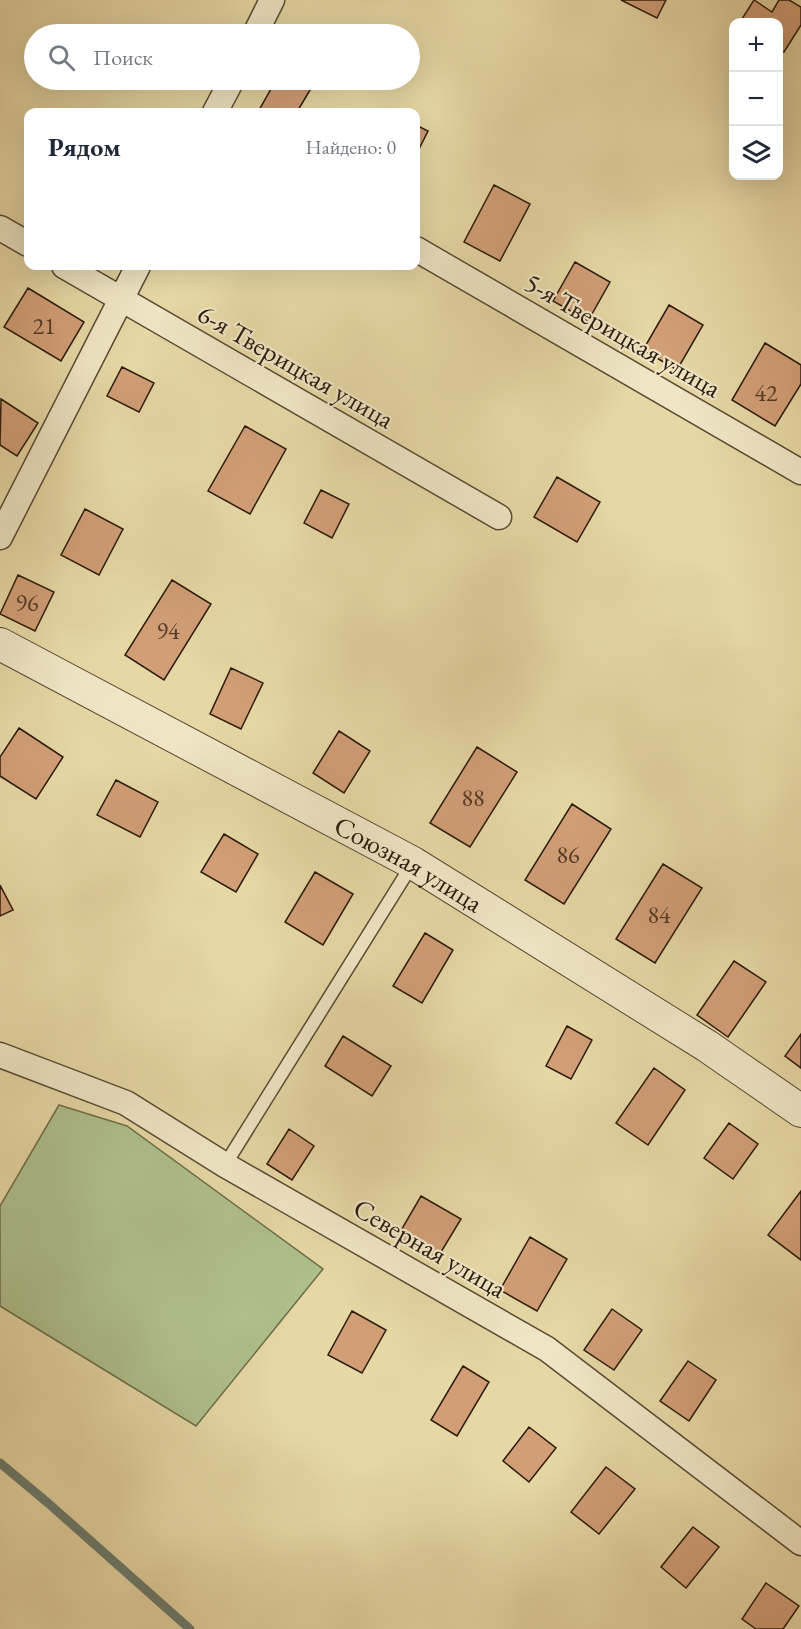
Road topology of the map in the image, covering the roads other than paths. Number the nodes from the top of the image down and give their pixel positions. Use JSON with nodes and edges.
{"nodes":[{"id":1,"x":272,"y":0,"type":"edge"},
{"id":2,"x":260,"y":24,"type":"edge"},
{"id":3,"x":227,"y":90,"type":"edge"},
{"id":4,"x":217,"y":108,"type":"edge"},
{"id":5,"x":0,"y":228,"type":"edge"},
{"id":6,"x":24,"y":242,"type":"edge"},
{"id":7,"x":420,"y":251,"type":"edge"},
{"id":8,"x":71,"y":270,"type":"edge"},
{"id":9,"x":136,"y":270,"type":"edge"},
{"id":10,"x":121,"y":299,"type":"junction"},
{"id":11,"x":801,"y":472,"type":"edge"},
{"id":12,"x":499,"y":517,"type":"dead end"},
{"id":13,"x":0,"y":537,"type":"edge"},
{"id":14,"x":0,"y":644,"type":"edge"},
{"id":15,"x":413,"y":863,"type":"junction"},
{"id":16,"x":0,"y":1055,"type":"edge"},
{"id":17,"x":801,"y":1111,"type":"edge"},
{"id":18,"x":225,"y":1165,"type":"junction"},
{"id":19,"x":801,"y":1543,"type":"edge"}],
"edges":[{"from":1,"to":2,"type":"street"},
{"from":3,"to":4,"type":"street"},
{"from":5,"to":6,"type":"street"},
{"from":7,"to":11,"type":"street","name":"5-я Тверицкая улица"},
{"from":8,"to":10,"type":"street","name":"6-я Тверицкая улица"},
{"from":9,"to":10,"type":"street"},
{"from":10,"to":12,"type":"street","name":"6-я Тверицкая улица"},
{"from":10,"to":13,"type":"street"},
{"from":14,"to":15,"type":"street","name":"Союзная улица"},
{"from":15,"to":17,"type":"street","name":"Союзная улица"},
{"from":15,"to":18,"type":"lane"},
{"from":16,"to":18,"type":"street","name":"Северная улица"},
{"from":18,"to":19,"type":"street","name":"Северная улица"}]}
